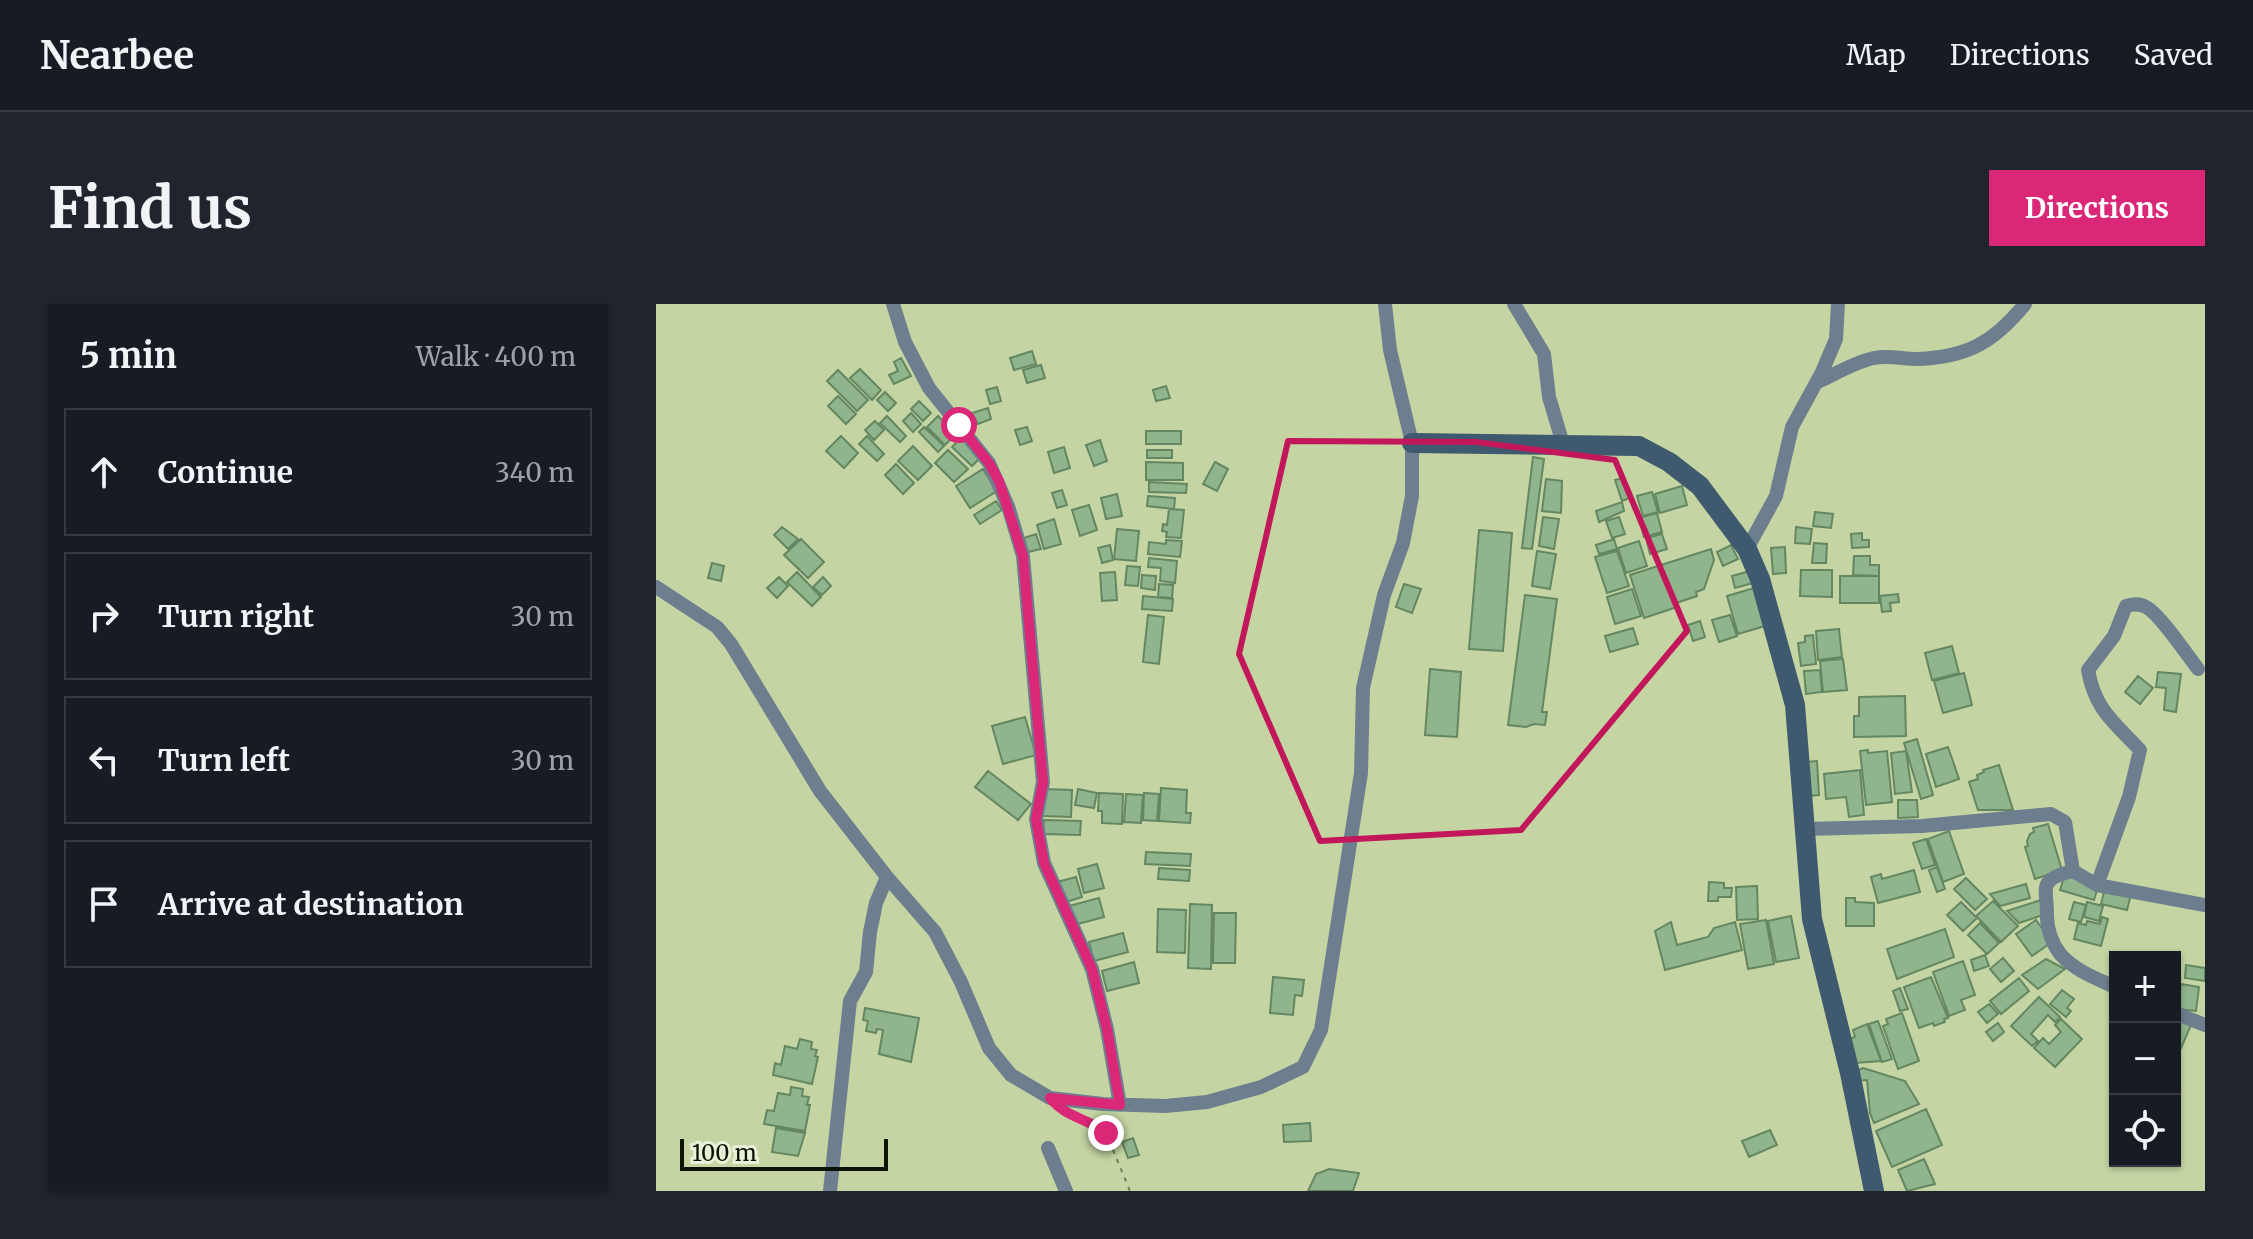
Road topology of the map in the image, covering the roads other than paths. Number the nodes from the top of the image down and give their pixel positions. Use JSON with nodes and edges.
{"nodes":[{"id":1,"x":893,"y":304,"type":"edge"},
{"id":2,"x":1385,"y":304,"type":"edge"},
{"id":3,"x":1514,"y":304,"type":"edge"},
{"id":4,"x":1838,"y":304,"type":"edge"},
{"id":5,"x":2025,"y":304,"type":"edge"},
{"id":6,"x":1816,"y":383,"type":"junction"},
{"id":7,"x":1412,"y":443,"type":"junction"},
{"id":8,"x":1563,"y":444,"type":"junction"},
{"id":9,"x":1747,"y":549,"type":"junction"},
{"id":10,"x":656,"y":587,"type":"edge"},
{"id":11,"x":2198,"y":669,"type":"dead end"},
{"id":12,"x":1805,"y":829,"type":"junction"},
{"id":13,"x":2073,"y":871,"type":"junction"},
{"id":14,"x":887,"y":877,"type":"junction"},
{"id":15,"x":2097,"y":885,"type":"junction"},
{"id":16,"x":2205,"y":905,"type":"edge"},
{"id":17,"x":2109,"y":984,"type":"edge"},
{"id":18,"x":2181,"y":1015,"type":"edge"},
{"id":19,"x":2205,"y":1025,"type":"edge"},
{"id":20,"x":1120,"y":1105,"type":"junction"},
{"id":21,"x":1048,"y":1148,"type":"dead end"},
{"id":22,"x":830,"y":1191,"type":"edge"},
{"id":23,"x":1066,"y":1191,"type":"edge"},
{"id":24,"x":1874,"y":1191,"type":"edge"}],
"edges":[{"from":1,"to":20,"type":"street"},
{"from":2,"to":7,"type":"street"},
{"from":3,"to":8,"type":"street"},
{"from":4,"to":6,"type":"street"},
{"from":5,"to":6,"type":"street"},
{"from":6,"to":9,"type":"street"},
{"from":7,"to":8,"type":"street"},
{"from":7,"to":20,"type":"street"},
{"from":8,"to":9,"type":"street"},
{"from":9,"to":12,"type":"street"},
{"from":10,"to":14,"type":"street"},
{"from":11,"to":15,"type":"street"},
{"from":12,"to":13,"type":"street"},
{"from":12,"to":24,"type":"street"},
{"from":13,"to":15,"type":"street"},
{"from":13,"to":17,"type":"street"},
{"from":14,"to":20,"type":"street"},
{"from":14,"to":22,"type":"street"},
{"from":15,"to":16,"type":"street"},
{"from":18,"to":19,"type":"street"},
{"from":21,"to":23,"type":"street"}]}
